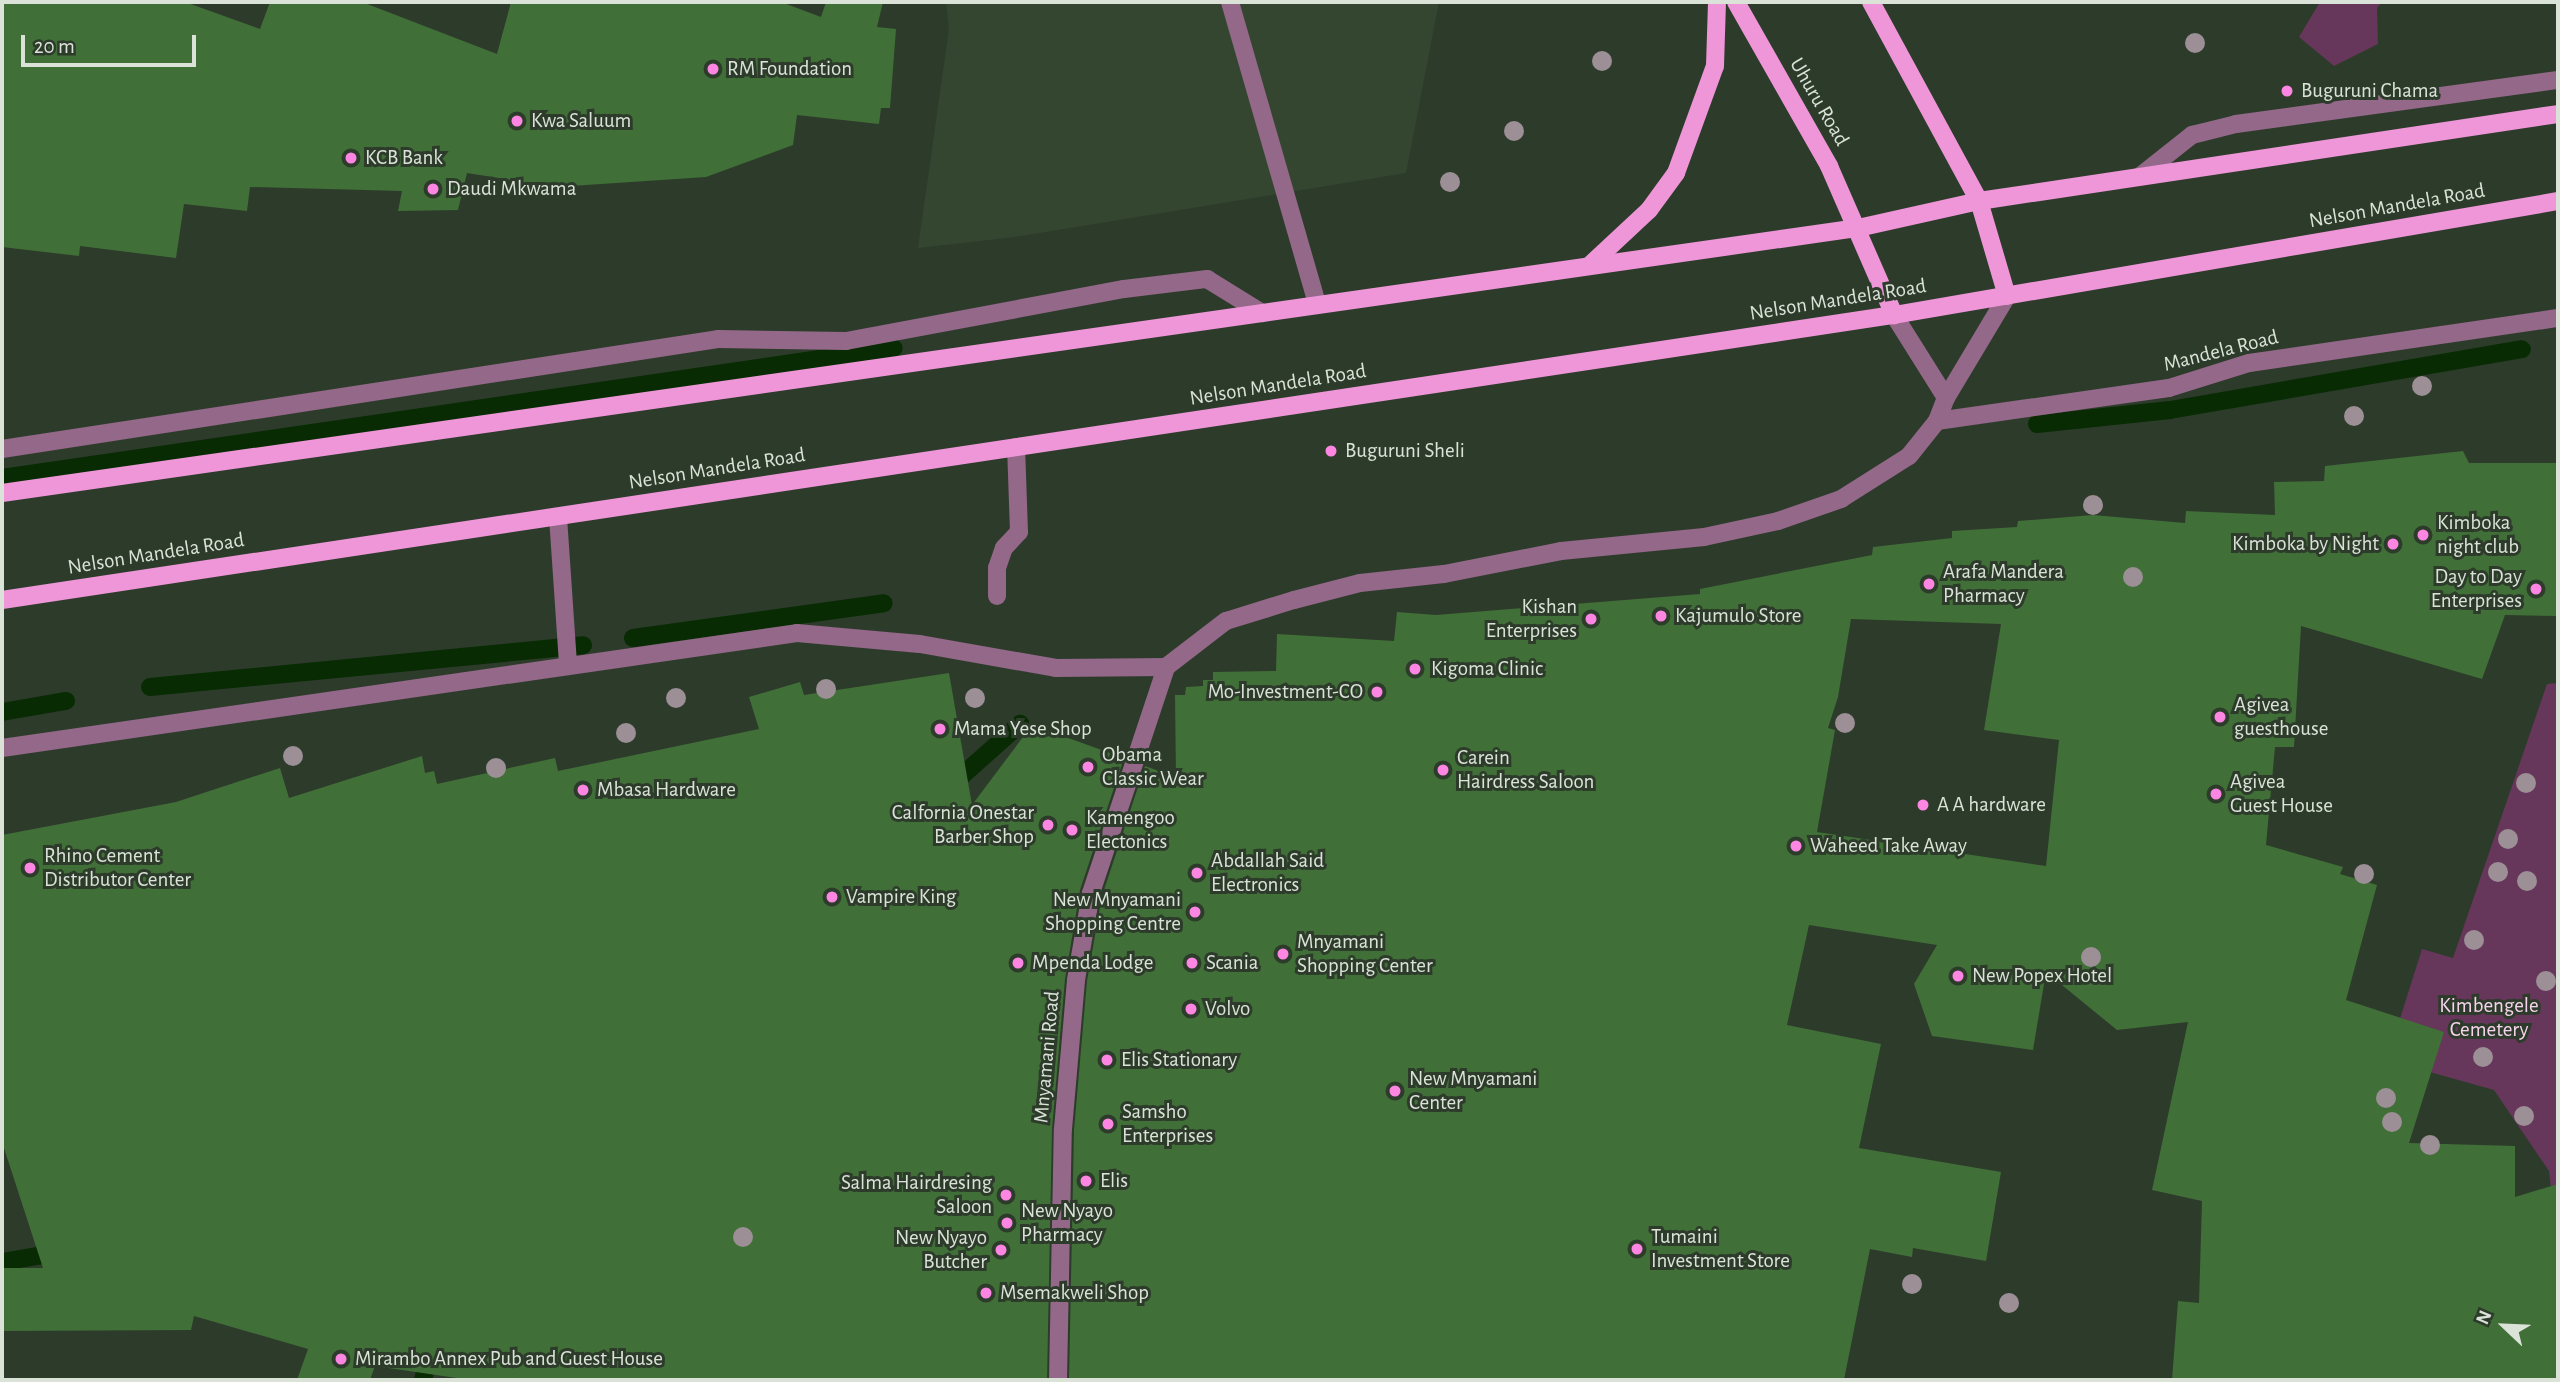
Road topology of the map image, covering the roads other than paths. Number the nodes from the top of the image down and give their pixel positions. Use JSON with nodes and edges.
{"nodes":[{"id":1,"x":1230,"y":2,"type":"edge"},
{"id":2,"x":1717,"y":2,"type":"edge"},
{"id":3,"x":1736,"y":2,"type":"edge"},
{"id":4,"x":1871,"y":2,"type":"edge"},
{"id":5,"x":2558,"y":80,"type":"edge"},
{"id":6,"x":2558,"y":114,"type":"edge"},
{"id":7,"x":2139,"y":177,"type":"junction"},
{"id":8,"x":1979,"y":201,"type":"junction"},
{"id":9,"x":2558,"y":201,"type":"edge"},
{"id":10,"x":1858,"y":228,"type":"junction"},
{"id":11,"x":1590,"y":265,"type":"junction"},
{"id":12,"x":2007,"y":296,"type":"junction"},
{"id":13,"x":1317,"y":304,"type":"junction"},
{"id":14,"x":1262,"y":313,"type":"junction"},
{"id":15,"x":1894,"y":315,"type":"junction"},
{"id":16,"x":2558,"y":318,"type":"edge"},
{"id":17,"x":1945,"y":398,"type":"junction"},
{"id":18,"x":1937,"y":421,"type":"junction"},
{"id":19,"x":1016,"y":447,"type":"junction"},
{"id":20,"x":2,"y":449,"type":"edge"},
{"id":21,"x":2,"y":493,"type":"edge"},
{"id":22,"x":558,"y":516,"type":"junction"},
{"id":23,"x":997,"y":596,"type":"dead end"},
{"id":24,"x":2,"y":600,"type":"edge"},
{"id":25,"x":568,"y":663,"type":"junction"},
{"id":26,"x":1166,"y":667,"type":"junction"},
{"id":27,"x":2,"y":748,"type":"edge"},
{"id":28,"x":1059,"y":1380,"type":"edge"}],
"edges":[{"from":1,"to":13,"type":"street"},
{"from":2,"to":11,"type":"main road"},
{"from":3,"to":10,"type":"main road","name":"Uhuru Road"},
{"from":4,"to":8,"type":"main road"},
{"from":5,"to":7,"type":"street"},
{"from":6,"to":7,"type":"main road"},
{"from":7,"to":8,"type":"main road"},
{"from":8,"to":10,"type":"main road"},
{"from":8,"to":12,"type":"main road"},
{"from":9,"to":12,"type":"main road","name":"Nelson Mandela Road"},
{"from":10,"to":11,"type":"main road"},
{"from":10,"to":15,"type":"main road","name":"Uhuru Road"},
{"from":11,"to":13,"type":"main road"},
{"from":12,"to":15,"type":"main road","name":"Nelson Mandela Road"},
{"from":12,"to":17,"type":"street"},
{"from":13,"to":14,"type":"main road"},
{"from":14,"to":20,"type":"street"},
{"from":14,"to":21,"type":"main road"},
{"from":15,"to":17,"type":"street"},
{"from":15,"to":19,"type":"main road","name":"Nelson Mandela Road"},
{"from":16,"to":18,"type":"street","name":"Mandela Road"},
{"from":17,"to":18,"type":"street"},
{"from":18,"to":26,"type":"street"},
{"from":19,"to":22,"type":"main road","name":"Nelson Mandela Road"},
{"from":19,"to":23,"type":"street"},
{"from":22,"to":24,"type":"main road","name":"Nelson Mandela Road"},
{"from":22,"to":25,"type":"street"},
{"from":25,"to":26,"type":"street"},
{"from":25,"to":27,"type":"street"},
{"from":26,"to":28,"type":"street","name":"Mnyamani Road"}]}
